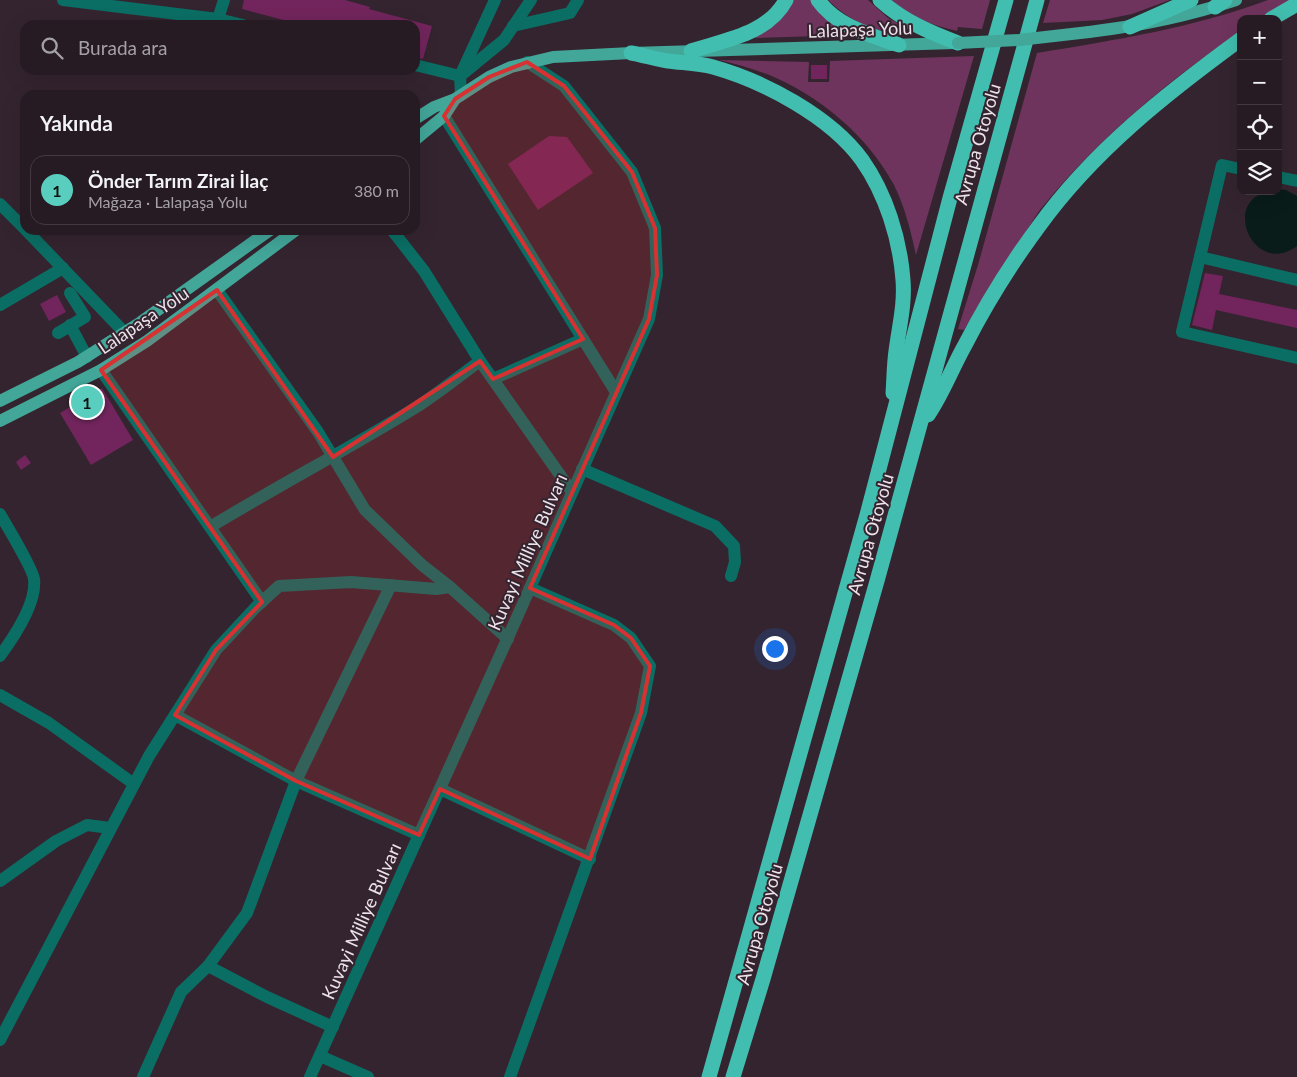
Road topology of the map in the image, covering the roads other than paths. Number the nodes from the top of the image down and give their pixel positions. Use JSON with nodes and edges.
{"nodes":[{"id":1,"x":63,"y":0,"type":"edge"},
{"id":2,"x":224,"y":0,"type":"edge"},
{"id":3,"x":496,"y":0,"type":"edge"},
{"id":4,"x":530,"y":0,"type":"edge"},
{"id":5,"x":578,"y":0,"type":"edge"},
{"id":6,"x":786,"y":0,"type":"edge"},
{"id":7,"x":818,"y":0,"type":"edge"},
{"id":8,"x":880,"y":0,"type":"edge"},
{"id":9,"x":1006,"y":0,"type":"edge"},
{"id":10,"x":1037,"y":0,"type":"edge"},
{"id":11,"x":1191,"y":0,"type":"edge"},
{"id":12,"x":1236,"y":0,"type":"edge"},
{"id":13,"x":1220,"y":3,"type":"edge"},
{"id":14,"x":1297,"y":4,"type":"edge"},
{"id":15,"x":1278,"y":15,"type":"edge"},
{"id":16,"x":218,"y":19,"type":"junction"},
{"id":17,"x":222,"y":20,"type":"edge"},
{"id":18,"x":513,"y":26,"type":"junction"},
{"id":19,"x":1130,"y":27,"type":"junction"},
{"id":20,"x":1237,"y":42,"type":"edge"},
{"id":21,"x":958,"y":43,"type":"junction"},
{"id":22,"x":899,"y":45,"type":"junction"},
{"id":23,"x":691,"y":51,"type":"junction"},
{"id":24,"x":631,"y":52,"type":"junction"},
{"id":25,"x":527,"y":62,"type":"junction"},
{"id":26,"x":420,"y":66,"type":"edge"},
{"id":27,"x":460,"y":76,"type":"junction"},
{"id":28,"x":458,"y":97,"type":"junction"},
{"id":29,"x":420,"y":116,"type":"edge"},
{"id":30,"x":444,"y":116,"type":"junction"},
{"id":31,"x":420,"y":136,"type":"edge"},
{"id":32,"x":1237,"y":168,"type":"edge"},
{"id":33,"x":1282,"y":178,"type":"edge"},
{"id":34,"x":1297,"y":181,"type":"edge"},
{"id":35,"x":0,"y":204,"type":"edge"},
{"id":36,"x":20,"y":223,"type":"edge"},
{"id":37,"x":32,"y":235,"type":"edge"},
{"id":38,"x":263,"y":235,"type":"edge"},
{"id":39,"x":289,"y":235,"type":"edge"},
{"id":40,"x":396,"y":235,"type":"edge"},
{"id":41,"x":1200,"y":257,"type":"junction"},
{"id":42,"x":63,"y":268,"type":"junction"},
{"id":43,"x":1297,"y":280,"type":"edge"},
{"id":44,"x":217,"y":290,"type":"junction"},
{"id":45,"x":70,"y":293,"type":"dead end"},
{"id":46,"x":0,"y":305,"type":"edge"},
{"id":47,"x":70,"y":325,"type":"junction"},
{"id":48,"x":124,"y":332,"type":"junction"},
{"id":49,"x":58,"y":333,"type":"dead end"},
{"id":50,"x":583,"y":339,"type":"junction"},
{"id":51,"x":87,"y":357,"type":"junction"},
{"id":52,"x":1297,"y":358,"type":"edge"},
{"id":53,"x":480,"y":362,"type":"junction"},
{"id":54,"x":101,"y":370,"type":"junction"},
{"id":55,"x":493,"y":380,"type":"junction"},
{"id":56,"x":616,"y":392,"type":"junction"},
{"id":57,"x":0,"y":401,"type":"edge"},
{"id":58,"x":0,"y":421,"type":"edge"},
{"id":59,"x":892,"y":424,"type":"junction"},
{"id":60,"x":919,"y":429,"type":"junction"},
{"id":61,"x":333,"y":457,"type":"junction"},
{"id":62,"x":582,"y":469,"type":"junction"},
{"id":63,"x":572,"y":492,"type":"junction"},
{"id":64,"x":1,"y":518,"type":"edge"},
{"id":65,"x":210,"y":527,"type":"junction"},
{"id":66,"x":731,"y":576,"type":"dead end"},
{"id":67,"x":391,"y":586,"type":"junction"},
{"id":68,"x":450,"y":588,"type":"junction"},
{"id":69,"x":530,"y":588,"type":"junction"},
{"id":70,"x":262,"y":602,"type":"junction"},
{"id":71,"x":508,"y":639,"type":"junction"},
{"id":72,"x":0,"y":656,"type":"edge"},
{"id":73,"x":0,"y":695,"type":"edge"},
{"id":74,"x":175,"y":715,"type":"junction"},
{"id":75,"x":296,"y":781,"type":"junction"},
{"id":76,"x":134,"y":784,"type":"junction"},
{"id":77,"x":440,"y":789,"type":"junction"},
{"id":78,"x":110,"y":828,"type":"junction"},
{"id":79,"x":419,"y":835,"type":"junction"},
{"id":80,"x":590,"y":859,"type":"junction"},
{"id":81,"x":0,"y":881,"type":"edge"},
{"id":82,"x":208,"y":966,"type":"junction"},
{"id":83,"x":333,"y":1027,"type":"junction"},
{"id":84,"x":0,"y":1040,"type":"edge"},
{"id":85,"x":320,"y":1056,"type":"junction"},
{"id":86,"x":143,"y":1077,"type":"edge"},
{"id":87,"x":310,"y":1077,"type":"edge"},
{"id":88,"x":368,"y":1077,"type":"edge"},
{"id":89,"x":510,"y":1077,"type":"edge"},
{"id":90,"x":709,"y":1077,"type":"edge"},
{"id":91,"x":732,"y":1077,"type":"edge"}],
"edges":[{"from":1,"to":16,"type":"street"},
{"from":2,"to":16,"type":"street"},
{"from":3,"to":27,"type":"street"},
{"from":4,"to":18,"type":"street"},
{"from":5,"to":18,"type":"street"},
{"from":6,"to":23,"type":"highway"},
{"from":7,"to":22,"type":"highway"},
{"from":8,"to":21,"type":"highway"},
{"from":9,"to":59,"type":"highway","name":"Avrupa Otoyolu"},
{"from":10,"to":60,"type":"highway","name":"Avrupa Otoyolu"},
{"from":11,"to":19,"type":"highway"},
{"from":12,"to":13,"type":"main road","name":"Lalapaşa Yolu"},
{"from":13,"to":19,"type":"main road","name":"Lalapaşa Yolu"},
{"from":14,"to":15,"type":"highway"},
{"from":16,"to":17,"type":"street"},
{"from":18,"to":27,"type":"street"},
{"from":19,"to":21,"type":"main road","name":"Lalapaşa Yolu","bridge":true},
{"from":20,"to":60,"type":"highway"},
{"from":21,"to":22,"type":"main road","name":"Lalapaşa Yolu"},
{"from":22,"to":23,"type":"main road","name":"Lalapaşa Yolu"},
{"from":23,"to":24,"type":"main road","name":"Lalapaşa Yolu"},
{"from":24,"to":25,"type":"main road","name":"Lalapaşa Yolu"},
{"from":24,"to":59,"type":"highway"},
{"from":25,"to":28,"type":"main road","name":"Lalapaşa Yolu"},
{"from":25,"to":56,"type":"street","name":"Kuvayi Milliye Bulvarı"},
{"from":26,"to":27,"type":"street"},
{"from":27,"to":28,"type":"street"},
{"from":28,"to":29,"type":"main road"},
{"from":28,"to":30,"type":"main road"},
{"from":30,"to":31,"type":"main road"},
{"from":30,"to":50,"type":"street"},
{"from":32,"to":41,"type":"street"},
{"from":33,"to":34,"type":"street"},
{"from":35,"to":36,"type":"street"},
{"from":37,"to":42,"type":"street"},
{"from":38,"to":48,"type":"main road","name":"Lalapaşa Yolu"},
{"from":39,"to":44,"type":"main road","name":"Lalapaşa Yolu"},
{"from":40,"to":53,"type":"street"},
{"from":41,"to":43,"type":"street"},
{"from":41,"to":52,"type":"street"},
{"from":42,"to":46,"type":"street"},
{"from":42,"to":48,"type":"street"},
{"from":44,"to":54,"type":"main road","name":"Lalapaşa Yolu"},
{"from":44,"to":61,"type":"street"},
{"from":45,"to":47,"type":"street"},
{"from":47,"to":49,"type":"street"},
{"from":47,"to":51,"type":"street"},
{"from":48,"to":51,"type":"main road","name":"Lalapaşa Yolu"},
{"from":50,"to":55,"type":"street"},
{"from":50,"to":56,"type":"street"},
{"from":51,"to":57,"type":"main road","name":"Lalapaşa Yolu"},
{"from":53,"to":55,"type":"street"},
{"from":53,"to":61,"type":"street"},
{"from":54,"to":58,"type":"main road","name":"Lalapaşa Yolu"},
{"from":54,"to":65,"type":"street"},
{"from":55,"to":63,"type":"street"},
{"from":56,"to":62,"type":"street","name":"Kuvayi Milliye Bulvarı"},
{"from":59,"to":90,"type":"highway","name":"Avrupa Otoyolu"},
{"from":60,"to":91,"type":"highway","name":"Avrupa Otoyolu"},
{"from":61,"to":65,"type":"street"},
{"from":61,"to":68,"type":"street"},
{"from":62,"to":63,"type":"street","name":"Kuvayi Milliye Bulvarı"},
{"from":62,"to":66,"type":"street"},
{"from":63,"to":69,"type":"street","name":"Kuvayi Milliye Bulvarı"},
{"from":64,"to":72,"type":"street"},
{"from":65,"to":70,"type":"street"},
{"from":67,"to":68,"type":"street"},
{"from":67,"to":70,"type":"street"},
{"from":67,"to":75,"type":"street"},
{"from":68,"to":71,"type":"street"},
{"from":69,"to":71,"type":"street","name":"Kuvayi Milliye Bulvarı"},
{"from":69,"to":80,"type":"street"},
{"from":70,"to":74,"type":"street"},
{"from":71,"to":77,"type":"street","name":"Kuvayi Milliye Bulvarı"},
{"from":73,"to":76,"type":"street"},
{"from":74,"to":75,"type":"street"},
{"from":74,"to":76,"type":"street"},
{"from":75,"to":79,"type":"street"},
{"from":75,"to":82,"type":"street"},
{"from":76,"to":78,"type":"street"},
{"from":77,"to":79,"type":"street","name":"Kuvayi Milliye Bulvarı"},
{"from":77,"to":80,"type":"street"},
{"from":78,"to":81,"type":"street"},
{"from":78,"to":84,"type":"street"},
{"from":79,"to":83,"type":"street","name":"Kuvayi Milliye Bulvarı"},
{"from":80,"to":89,"type":"street"},
{"from":82,"to":83,"type":"street"},
{"from":82,"to":86,"type":"street"},
{"from":83,"to":85,"type":"street","name":"Kuvayi Milliye Bulvarı"},
{"from":85,"to":87,"type":"street","name":"Kuvayi Milliye Bulvarı"},
{"from":85,"to":88,"type":"street"}]}
